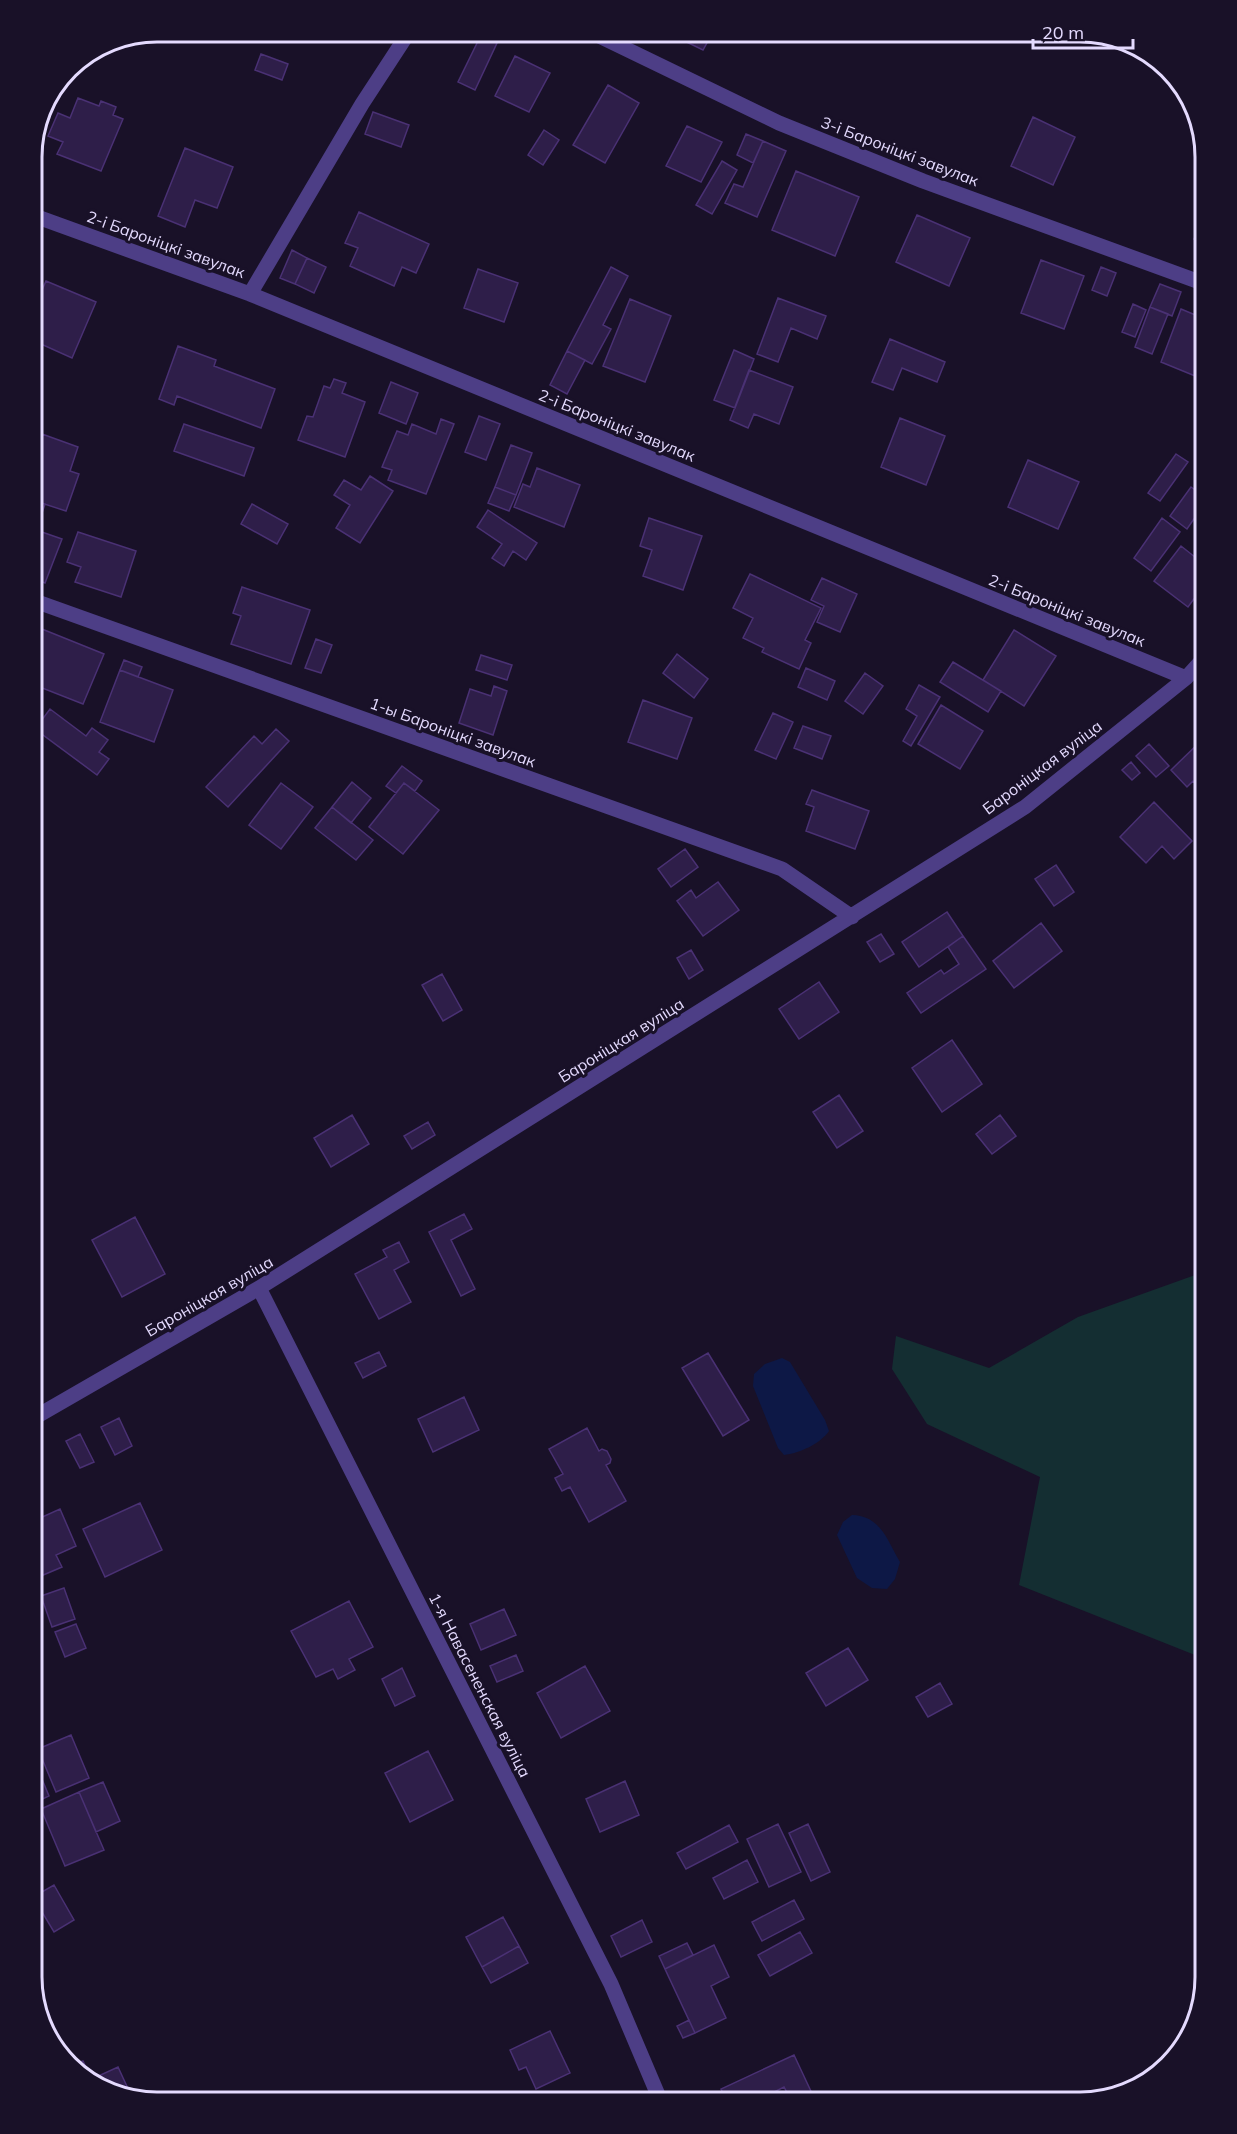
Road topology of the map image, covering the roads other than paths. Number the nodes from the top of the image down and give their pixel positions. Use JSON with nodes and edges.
{"nodes":[{"id":1,"x":403,"y":42,"type":"edge"},
{"id":2,"x":612,"y":42,"type":"edge"},
{"id":3,"x":42,"y":219,"type":"edge"},
{"id":4,"x":1195,"y":280,"type":"edge"},
{"id":5,"x":250,"y":294,"type":"junction"},
{"id":6,"x":42,"y":604,"type":"edge"},
{"id":7,"x":1195,"y":669,"type":"edge"},
{"id":8,"x":1186,"y":678,"type":"junction"},
{"id":9,"x":852,"y":916,"type":"junction"},
{"id":10,"x":259,"y":1288,"type":"junction"},
{"id":11,"x":42,"y":1413,"type":"edge"},
{"id":12,"x":657,"y":2092,"type":"edge"}],
"edges":[{"from":1,"to":5,"type":"street"},
{"from":2,"to":4,"type":"street","name":"3-і Бароніцкі завулак"},
{"from":3,"to":5,"type":"street","name":"2-і Бароніцкі завулак"},
{"from":5,"to":8,"type":"street","name":"2-і Бароніцкі завулак"},
{"from":6,"to":9,"type":"street","name":"1-ы Бароніцкі завулак"},
{"from":7,"to":8,"type":"street","name":"Бароніцкая вуліца"},
{"from":8,"to":9,"type":"street","name":"Бароніцкая вуліца"},
{"from":9,"to":10,"type":"street","name":"Бароніцкая вуліца"},
{"from":10,"to":11,"type":"street","name":"Бароніцкая вуліца"},
{"from":10,"to":12,"type":"street","name":"1-я Навасененская вуліца"}]}
